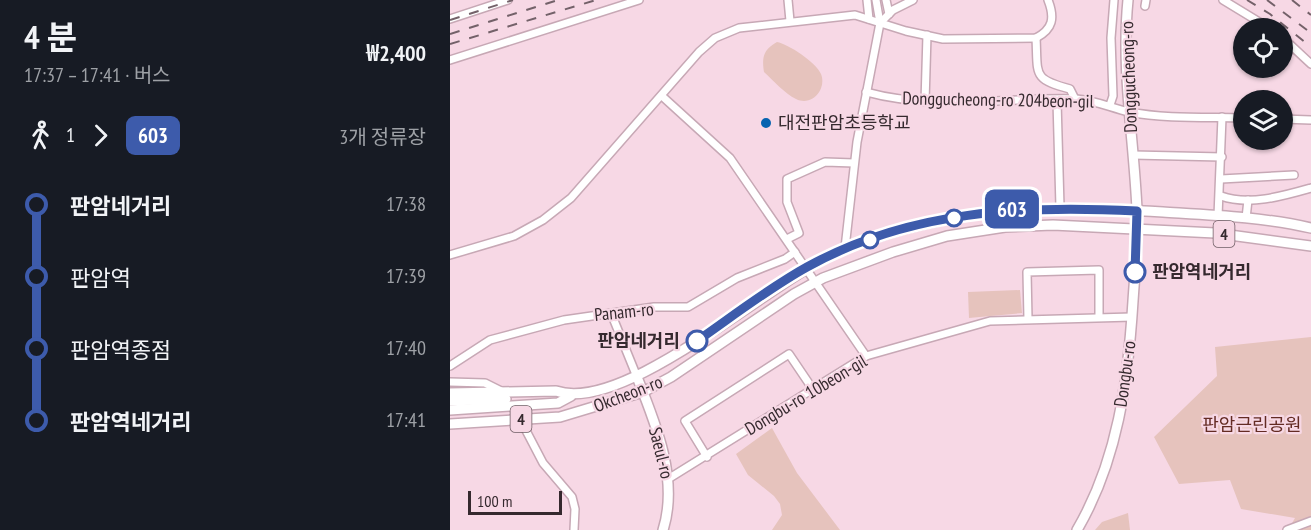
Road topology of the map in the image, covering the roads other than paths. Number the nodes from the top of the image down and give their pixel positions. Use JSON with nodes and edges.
{"nodes":[{"id":1,"x":508,"y":0,"type":"edge"},
{"id":2,"x":639,"y":0,"type":"edge"},
{"id":3,"x":788,"y":0,"type":"edge"},
{"id":4,"x":867,"y":0,"type":"edge"},
{"id":5,"x":876,"y":0,"type":"edge"},
{"id":6,"x":886,"y":0,"type":"edge"},
{"id":7,"x":913,"y":0,"type":"edge"},
{"id":8,"x":1048,"y":0,"type":"edge"},
{"id":9,"x":1114,"y":0,"type":"edge"},
{"id":10,"x":1128,"y":0,"type":"edge"},
{"id":11,"x":1223,"y":0,"type":"edge"},
{"id":12,"x":889,"y":14,"type":"junction"},
{"id":13,"x":1253,"y":18,"type":"edge"},
{"id":14,"x":450,"y":19,"type":"edge"},
{"id":15,"x":869,"y":19,"type":"junction"},
{"id":16,"x":790,"y":21,"type":"junction"},
{"id":17,"x":880,"y":23,"type":"junction"},
{"id":18,"x":927,"y":35,"type":"junction"},
{"id":19,"x":1036,"y":38,"type":"junction"},
{"id":20,"x":1293,"y":47,"type":"edge"},
{"id":21,"x":450,"y":60,"type":"edge"},
{"id":22,"x":1311,"y":64,"type":"edge"},
{"id":23,"x":866,"y":92,"type":"junction"},
{"id":24,"x":663,"y":97,"type":"junction"},
{"id":25,"x":1075,"y":99,"type":"junction"},
{"id":26,"x":1057,"y":100,"type":"junction"},
{"id":27,"x":925,"y":102,"type":"junction"},
{"id":28,"x":1110,"y":105,"type":"junction"},
{"id":29,"x":1129,"y":112,"type":"junction"},
{"id":30,"x":1222,"y":117,"type":"junction"},
{"id":31,"x":1233,"y":118,"type":"edge"},
{"id":32,"x":1293,"y":119,"type":"edge"},
{"id":33,"x":1311,"y":120,"type":"edge"},
{"id":34,"x":1132,"y":155,"type":"junction"},
{"id":35,"x":1222,"y":157,"type":"junction"},
{"id":36,"x":854,"y":163,"type":"junction"},
{"id":37,"x":1294,"y":175,"type":"dead end"},
{"id":38,"x":1221,"y":179,"type":"junction"},
{"id":39,"x":1311,"y":188,"type":"edge"},
{"id":40,"x":1221,"y":196,"type":"junction"},
{"id":41,"x":1248,"y":200,"type":"junction"},
{"id":42,"x":1060,"y":207,"type":"junction"},
{"id":43,"x":1137,"y":211,"type":"junction"},
{"id":44,"x":1218,"y":216,"type":"junction"},
{"id":45,"x":1246,"y":219,"type":"junction"},
{"id":46,"x":1311,"y":228,"type":"edge"},
{"id":47,"x":1137,"y":229,"type":"junction"},
{"id":48,"x":787,"y":239,"type":"junction"},
{"id":49,"x":1311,"y":246,"type":"edge"},
{"id":50,"x":845,"y":249,"type":"junction"},
{"id":51,"x":795,"y":252,"type":"junction"},
{"id":52,"x":450,"y":255,"type":"edge"},
{"id":53,"x":807,"y":267,"type":"junction"},
{"id":54,"x":816,"y":282,"type":"junction"},
{"id":55,"x":611,"y":313,"type":"junction"},
{"id":56,"x":1099,"y":316,"type":"junction"},
{"id":57,"x":1132,"y":317,"type":"junction"},
{"id":58,"x":1028,"y":319,"type":"junction"},
{"id":59,"x":866,"y":356,"type":"junction"},
{"id":60,"x":450,"y":366,"type":"edge"},
{"id":61,"x":637,"y":377,"type":"junction"},
{"id":62,"x":450,"y":382,"type":"edge"},
{"id":63,"x":812,"y":388,"type":"junction"},
{"id":64,"x":643,"y":392,"type":"junction"},
{"id":65,"x":450,"y":393,"type":"edge"},
{"id":66,"x":506,"y":394,"type":"junction"},
{"id":67,"x":571,"y":396,"type":"junction"},
{"id":68,"x":450,"y":401,"type":"edge"},
{"id":69,"x":450,"y":410,"type":"edge"},
{"id":70,"x":520,"y":419,"type":"junction"},
{"id":71,"x":450,"y":424,"type":"edge"},
{"id":72,"x":707,"y":457,"type":"junction"},
{"id":73,"x":668,"y":479,"type":"junction"},
{"id":74,"x":1311,"y":521,"type":"edge"},
{"id":75,"x":574,"y":530,"type":"edge"},
{"id":76,"x":663,"y":530,"type":"edge"},
{"id":77,"x":1077,"y":530,"type":"edge"},
{"id":78,"x":1287,"y":530,"type":"edge"}],
"edges":[{"from":1,"to":14,"type":"street"},
{"from":2,"to":21,"type":"street"},
{"from":3,"to":16,"type":"street"},
{"from":4,"to":15,"type":"street"},
{"from":5,"to":17,"type":"street"},
{"from":6,"to":12,"type":"street"},
{"from":7,"to":12,"type":"street"},
{"from":8,"to":19,"type":"street"},
{"from":9,"to":28,"type":"street"},
{"from":10,"to":29,"type":"main road","name":"Donggucheong-ro"},
{"from":11,"to":13,"type":"street"},
{"from":12,"to":17,"type":"street"},
{"from":15,"to":16,"type":"street"},
{"from":15,"to":17,"type":"street"},
{"from":16,"to":24,"type":"street"},
{"from":17,"to":18,"type":"street"},
{"from":17,"to":23,"type":"street"},
{"from":18,"to":19,"type":"street"},
{"from":18,"to":27,"type":"street"},
{"from":19,"to":25,"type":"street"},
{"from":20,"to":22,"type":"street"},
{"from":23,"to":27,"type":"street","name":"Donggucheong-ro 204beon-gil"},
{"from":23,"to":36,"type":"street"},
{"from":24,"to":48,"type":"street"},
{"from":24,"to":52,"type":"street"},
{"from":25,"to":26,"type":"street","name":"Donggucheong-ro 204beon-gil"},
{"from":25,"to":28,"type":"street","name":"Donggucheong-ro 204beon-gil"},
{"from":26,"to":27,"type":"street","name":"Donggucheong-ro 204beon-gil"},
{"from":26,"to":42,"type":"street"},
{"from":28,"to":29,"type":"street","name":"Donggucheong-ro 204beon-gil"},
{"from":29,"to":30,"type":"street","name":"Donggucheong-ro 204beon-gil"},
{"from":29,"to":34,"type":"main road","name":"Donggucheong-ro"},
{"from":30,"to":31,"type":"street","name":"Donggucheong-ro 204beon-gil"},
{"from":30,"to":35,"type":"street"},
{"from":32,"to":33,"type":"street"},
{"from":34,"to":35,"type":"street","name":"Donggucheong-ro"},
{"from":34,"to":43,"type":"main road","name":"Donggucheong-ro"},
{"from":35,"to":38,"type":"street"},
{"from":36,"to":48,"type":"street"},
{"from":36,"to":50,"type":"street"},
{"from":37,"to":38,"type":"street"},
{"from":38,"to":40,"type":"street"},
{"from":39,"to":41,"type":"street"},
{"from":40,"to":41,"type":"street"},
{"from":40,"to":44,"type":"street"},
{"from":41,"to":45,"type":"street"},
{"from":42,"to":43,"type":"main road","name":"Okcheon-ro","number":"4"},
{"from":42,"to":50,"type":"main road","name":"Okcheon-ro","number":"4"},
{"from":43,"to":44,"type":"main road","name":"Okcheon-ro","number":"4"},
{"from":43,"to":47,"type":"main road","name":"Dongbu-ro"},
{"from":44,"to":45,"type":"main road","name":"Okcheon-ro","number":"4"},
{"from":45,"to":46,"type":"main road","name":"Okcheon-ro","number":"4"},
{"from":47,"to":49,"type":"main road","name":"Okcheon-ro","number":"4"},
{"from":47,"to":54,"type":"main road","name":"Okcheon-ro","number":"4"},
{"from":47,"to":57,"type":"main road","name":"Dongbu-ro"},
{"from":48,"to":51,"type":"street"},
{"from":50,"to":53,"type":"main road","name":"Okcheon-ro","number":"4"},
{"from":51,"to":53,"type":"street"},
{"from":51,"to":55,"type":"street","name":"Panam-ro"},
{"from":53,"to":54,"type":"street"},
{"from":53,"to":61,"type":"main road","name":"Okcheon-ro","number":"4"},
{"from":54,"to":59,"type":"street"},
{"from":54,"to":64,"type":"main road","name":"Okcheon-ro","number":"4"},
{"from":55,"to":60,"type":"street","name":"Panam-ro"},
{"from":55,"to":61,"type":"street","name":"Okcheon-ro"},
{"from":56,"to":57,"type":"street","name":"Dongbu-ro 10beon-gil"},
{"from":56,"to":58,"type":"street","name":"Dongbu-ro 10beon-gil"},
{"from":56,"to":58,"type":"street"},
{"from":57,"to":77,"type":"main road","name":"Dongbu-ro"},
{"from":58,"to":59,"type":"street","name":"Dongbu-ro 10beon-gil"},
{"from":59,"to":63,"type":"street","name":"Dongbu-ro 10beon-gil"},
{"from":61,"to":64,"type":"main road","name":"Saeul-ro"},
{"from":61,"to":67,"type":"main road","name":"Okcheon-ro","number":"4"},
{"from":62,"to":66,"type":"street"},
{"from":63,"to":72,"type":"street","name":"Dongbu-ro 10beon-gil"},
{"from":63,"to":72,"type":"street"},
{"from":64,"to":70,"type":"main road","name":"Okcheon-ro","number":"4"},
{"from":64,"to":73,"type":"main road","name":"Saeul-ro"},
{"from":65,"to":66,"type":"main road","name":"Okcheon-ro","number":"4"},
{"from":66,"to":67,"type":"main road","name":"Okcheon-ro","number":"4"},
{"from":67,"to":68,"type":"main road"},
{"from":67,"to":69,"type":"main road"},
{"from":70,"to":71,"type":"main road","name":"Okcheon-ro","number":"4"},
{"from":70,"to":75,"type":"street"},
{"from":72,"to":73,"type":"street","name":"Dongbu-ro 10beon-gil"},
{"from":73,"to":76,"type":"main road","name":"Saeul-ro"},
{"from":74,"to":78,"type":"street"}]}
